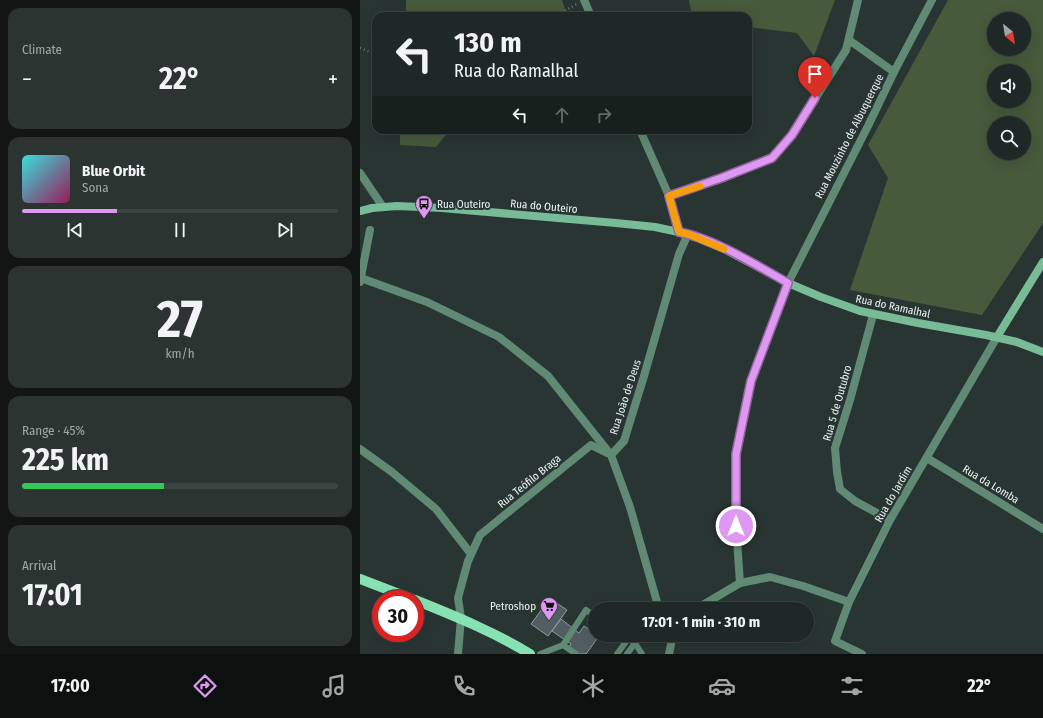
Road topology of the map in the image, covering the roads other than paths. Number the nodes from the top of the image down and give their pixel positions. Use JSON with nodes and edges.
{"nodes":[{"id":1,"x":584,"y":0,"type":"edge"},
{"id":2,"x":858,"y":0,"type":"edge"},
{"id":3,"x":932,"y":0,"type":"edge"},
{"id":4,"x":589,"y":12,"type":"edge"},
{"id":5,"x":849,"y":40,"type":"junction"},
{"id":6,"x":894,"y":72,"type":"junction"},
{"id":7,"x":642,"y":134,"type":"edge"},
{"id":8,"x":360,"y":173,"type":"edge"},
{"id":9,"x":669,"y":196,"type":"junction"},
{"id":10,"x":383,"y":207,"type":"junction"},
{"id":11,"x":360,"y":211,"type":"edge"},
{"id":12,"x":370,"y":230,"type":"dead end"},
{"id":13,"x":683,"y":233,"type":"junction"},
{"id":14,"x":724,"y":248,"type":"joint"},
{"id":15,"x":1043,"y":262,"type":"edge"},
{"id":16,"x":361,"y":280,"type":"edge"},
{"id":17,"x":788,"y":283,"type":"junction"},
{"id":18,"x":873,"y":315,"type":"junction"},
{"id":19,"x":997,"y":337,"type":"junction"},
{"id":20,"x":1043,"y":352,"type":"edge"},
{"id":21,"x":360,"y":449,"type":"edge"},
{"id":22,"x":611,"y":455,"type":"junction"},
{"id":23,"x":927,"y":458,"type":"junction"},
{"id":24,"x":890,"y":520,"type":"junction"},
{"id":25,"x":1043,"y":528,"type":"edge"},
{"id":26,"x":471,"y":554,"type":"junction"},
{"id":27,"x":360,"y":579,"type":"edge"},
{"id":28,"x":740,"y":583,"type":"junction"},
{"id":29,"x":389,"y":590,"type":"edge"},
{"id":30,"x":657,"y":602,"type":"edge"},
{"id":31,"x":708,"y":602,"type":"edge"},
{"id":32,"x":849,"y":602,"type":"junction"},
{"id":33,"x":424,"y":604,"type":"edge"},
{"id":34,"x":588,"y":611,"type":"edge"},
{"id":35,"x":461,"y":618,"type":"junction"},
{"id":36,"x":623,"y":642,"type":"edge"},
{"id":37,"x":672,"y":642,"type":"edge"},
{"id":38,"x":635,"y":643,"type":"joint"},
{"id":39,"x":563,"y":645,"type":"junction"},
{"id":40,"x":458,"y":654,"type":"edge"},
{"id":41,"x":530,"y":654,"type":"edge"},
{"id":42,"x":540,"y":654,"type":"edge"},
{"id":43,"x":576,"y":654,"type":"edge"},
{"id":44,"x":617,"y":654,"type":"edge"},
{"id":45,"x":627,"y":654,"type":"edge"},
{"id":46,"x":642,"y":654,"type":"edge"},
{"id":47,"x":669,"y":654,"type":"edge"},
{"id":48,"x":862,"y":654,"type":"edge"}],
"edges":[{"from":1,"to":4,"type":"street"},
{"from":2,"to":5,"type":"street"},
{"from":3,"to":6,"type":"street","name":"Rua Mouzinho de Albuquerque"},
{"from":5,"to":6,"type":"street"},
{"from":5,"to":9,"type":"street"},
{"from":6,"to":17,"type":"street","name":"Rua Mouzinho de Albuquerque"},
{"from":7,"to":9,"type":"street"},
{"from":8,"to":10,"type":"street"},
{"from":9,"to":13,"type":"street"},
{"from":10,"to":11,"type":"street","name":"Rua do Outeiro"},
{"from":10,"to":13,"type":"street","name":"Rua do Outeiro"},
{"from":12,"to":16,"type":"street"},
{"from":13,"to":14,"type":"street","name":"Rua do Outeiro"},
{"from":13,"to":22,"type":"street","name":"Rua João de Deus"},
{"from":14,"to":17,"type":"street","name":"Rua do Ramalhal"},
{"from":15,"to":19,"type":"street"},
{"from":16,"to":22,"type":"street"},
{"from":17,"to":18,"type":"street","name":"Rua do Ramalhal"},
{"from":17,"to":28,"type":"street","name":"Rua Mouzinho de Albuquerque"},
{"from":18,"to":19,"type":"street","name":"Rua do Ramalhal"},
{"from":18,"to":24,"type":"street","name":"Rua 5 de Outubro"},
{"from":19,"to":20,"type":"street","name":"Rua do Ramalhal"},
{"from":19,"to":23,"type":"street","name":"Rua do Jardim"},
{"from":21,"to":26,"type":"street"},
{"from":22,"to":26,"type":"street","name":"Rua Teófilo Braga"},
{"from":22,"to":30,"type":"street"},
{"from":23,"to":24,"type":"street","name":"Rua do Jardim"},
{"from":23,"to":25,"type":"street","name":"Rua da Lomba"},
{"from":24,"to":32,"type":"street","name":"Rua do Jardim"},
{"from":26,"to":35,"type":"street"},
{"from":27,"to":29,"type":"main road"},
{"from":28,"to":31,"type":"street"},
{"from":28,"to":32,"type":"street"},
{"from":32,"to":48,"type":"street","name":"Rua do Jardim"},
{"from":33,"to":35,"type":"main road"},
{"from":34,"to":39,"type":"lane"},
{"from":35,"to":40,"type":"street"},
{"from":35,"to":41,"type":"main road"},
{"from":36,"to":44,"type":"lane"},
{"from":37,"to":47,"type":"street"},
{"from":38,"to":45,"type":"lane"},
{"from":38,"to":46,"type":"lane"},
{"from":39,"to":42,"type":"lane"},
{"from":39,"to":43,"type":"lane"}]}
